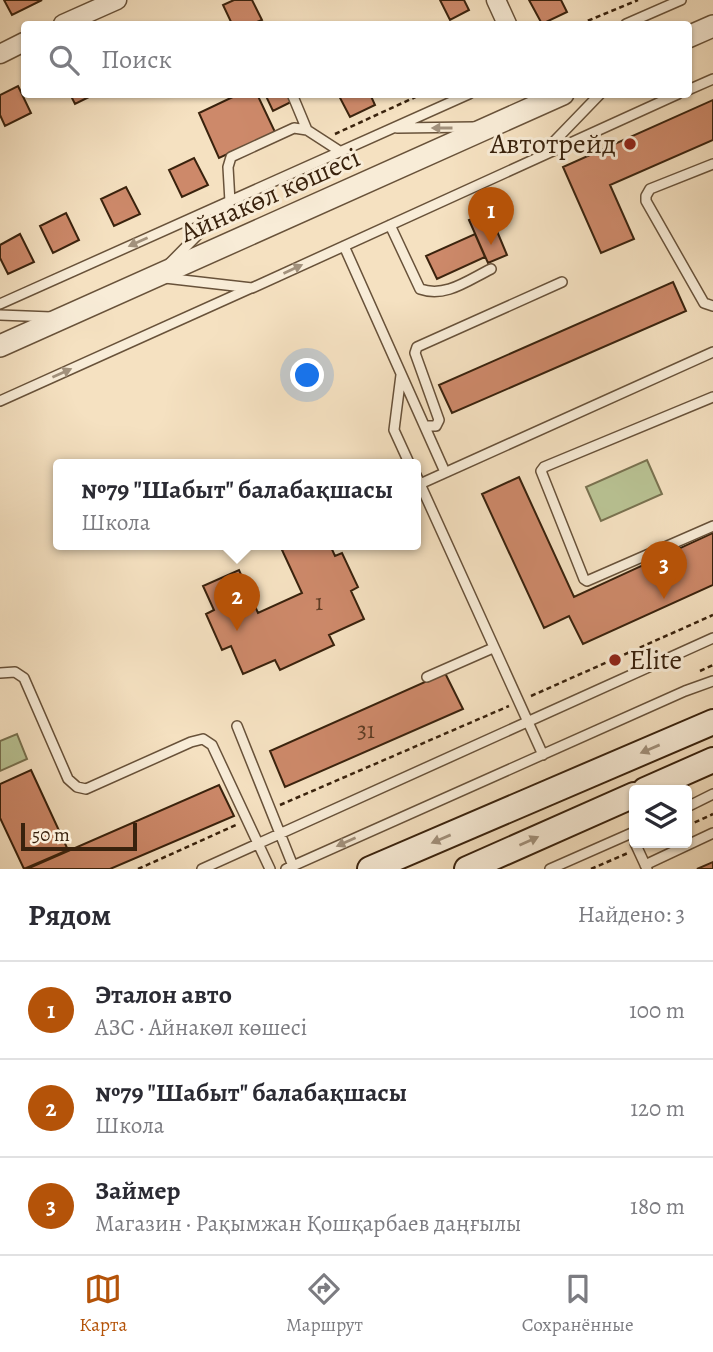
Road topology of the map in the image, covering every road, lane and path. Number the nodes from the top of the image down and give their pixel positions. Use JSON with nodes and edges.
{"nodes":[{"id":1,"x":117,"y":0,"type":"edge"},
{"id":2,"x":495,"y":0,"type":"edge"},
{"id":3,"x":638,"y":0,"type":"edge"},
{"id":4,"x":681,"y":0,"type":"edge"},
{"id":5,"x":90,"y":5,"type":"edge"},
{"id":6,"x":67,"y":21,"type":"edge"},
{"id":7,"x":506,"y":21,"type":"edge"},
{"id":8,"x":587,"y":21,"type":"edge"},
{"id":9,"x":633,"y":21,"type":"edge"},
{"id":10,"x":713,"y":26,"type":"edge"},
{"id":11,"x":692,"y":35,"type":"edge"},
{"id":12,"x":21,"y":44,"type":"edge"},
{"id":13,"x":0,"y":54,"type":"edge"},
{"id":14,"x":713,"y":79,"type":"edge"},
{"id":15,"x":692,"y":88,"type":"edge"},
{"id":16,"x":294,"y":98,"type":"edge"},
{"id":17,"x":413,"y":98,"type":"edge"},
{"id":18,"x":460,"y":98,"type":"edge"},
{"id":19,"x":554,"y":98,"type":"edge"},
{"id":20,"x":596,"y":98,"type":"edge"},
{"id":21,"x":669,"y":98,"type":"edge"},
{"id":22,"x":490,"y":127,"type":"junction"},
{"id":23,"x":394,"y":128,"type":"junction"},
{"id":24,"x":307,"y":130,"type":"junction"},
{"id":25,"x":322,"y":140,"type":"junction"},
{"id":26,"x":341,"y":152,"type":"junction"},
{"id":27,"x":540,"y":156,"type":"junction"},
{"id":28,"x":713,"y":164,"type":"edge"},
{"id":29,"x":230,"y":202,"type":"junction"},
{"id":30,"x":390,"y":225,"type":"junction"},
{"id":31,"x":344,"y":246,"type":"junction"},
{"id":32,"x":491,"y":269,"type":"dead end"},
{"id":33,"x":156,"y":277,"type":"junction"},
{"id":34,"x":562,"y":282,"type":"dead end"},
{"id":35,"x":252,"y":288,"type":"junction"},
{"id":36,"x":0,"y":304,"type":"edge"},
{"id":37,"x":713,"y":306,"type":"edge"},
{"id":38,"x":0,"y":315,"type":"edge"},
{"id":39,"x":64,"y":318,"type":"junction"},
{"id":40,"x":0,"y":346,"type":"edge"},
{"id":41,"x":713,"y":352,"type":"edge"},
{"id":42,"x":401,"y":374,"type":"junction"},
{"id":43,"x":713,"y":397,"type":"edge"},
{"id":44,"x":0,"y":401,"type":"edge"},
{"id":45,"x":425,"y":426,"type":"junction"},
{"id":46,"x":407,"y":459,"type":"edge"},
{"id":47,"x":445,"y":472,"type":"junction"},
{"id":48,"x":421,"y":478,"type":"edge"},
{"id":49,"x":421,"y":486,"type":"edge"},
{"id":50,"x":713,"y":526,"type":"edge"},
{"id":51,"x":713,"y":615,"type":"edge"},
{"id":52,"x":713,"y":638,"type":"edge"},
{"id":53,"x":493,"y":648,"type":"junction"},
{"id":54,"x":0,"y":673,"type":"edge"},
{"id":55,"x":427,"y":677,"type":"dead end"},
{"id":56,"x":713,"y":681,"type":"edge"},
{"id":57,"x":518,"y":702,"type":"junction"},
{"id":58,"x":527,"y":722,"type":"junction"},
{"id":59,"x":713,"y":722,"type":"edge"},
{"id":60,"x":236,"y":726,"type":"dead end"},
{"id":61,"x":543,"y":755,"type":"junction"},
{"id":62,"x":713,"y":760,"type":"edge"},
{"id":63,"x":656,"y":785,"type":"edge"},
{"id":64,"x":713,"y":794,"type":"edge"},
{"id":65,"x":629,"y":797,"type":"edge"},
{"id":66,"x":692,"y":804,"type":"edge"},
{"id":67,"x":270,"y":809,"type":"junction"},
{"id":68,"x":713,"y":814,"type":"edge"},
{"id":69,"x":247,"y":821,"type":"junction"},
{"id":70,"x":692,"y":824,"type":"edge"},
{"id":71,"x":713,"y":833,"type":"edge"},
{"id":72,"x":280,"y":834,"type":"junction"},
{"id":73,"x":629,"y":841,"type":"edge"},
{"id":74,"x":629,"y":843,"type":"edge"},
{"id":75,"x":258,"y":844,"type":"junction"},
{"id":76,"x":639,"y":848,"type":"edge"},
{"id":77,"x":289,"y":867,"type":"edge"},
{"id":78,"x":646,"y":867,"type":"edge"},
{"id":79,"x":138,"y":869,"type":"edge"},
{"id":80,"x":202,"y":869,"type":"edge"},
{"id":81,"x":270,"y":869,"type":"edge"},
{"id":82,"x":370,"y":869,"type":"edge"},
{"id":83,"x":467,"y":869,"type":"edge"},
{"id":84,"x":550,"y":869,"type":"edge"},
{"id":85,"x":591,"y":869,"type":"edge"}],
"edges":[{"from":1,"to":5,"type":"street"},
{"from":2,"to":7,"type":"street"},
{"from":3,"to":8,"type":"path"},
{"from":4,"to":9,"type":"lane"},
{"from":5,"to":6,"type":"street"},
{"from":10,"to":11,"type":"street"},
{"from":12,"to":13,"type":"street"},
{"from":14,"to":15,"type":"lane"},
{"from":16,"to":24,"type":"lane"},
{"from":17,"to":25,"type":"path"},
{"from":18,"to":23,"type":"lane"},
{"from":19,"to":22,"type":"street","name":"Айнакөл көшесі"},
{"from":20,"to":27,"type":"lane"},
{"from":21,"to":27,"type":"lane"},
{"from":22,"to":23,"type":"lane","one_way":true},
{"from":22,"to":33,"type":"street","name":"Айнакөл көшесі"},
{"from":23,"to":26,"type":"lane"},
{"from":24,"to":25,"type":"lane"},
{"from":24,"to":29,"type":"lane"},
{"from":25,"to":26,"type":"lane"},
{"from":26,"to":29,"type":"lane"},
{"from":27,"to":30,"type":"lane"},
{"from":28,"to":37,"type":"lane"},
{"from":29,"to":33,"type":"lane"},
{"from":29,"to":36,"type":"lane","one_way":true},
{"from":30,"to":31,"type":"lane"},
{"from":30,"to":32,"type":"lane"},
{"from":35,"to":31,"type":"lane","one_way":true},
{"from":31,"to":42,"type":"lane"},
{"from":33,"to":35,"type":"lane"},
{"from":33,"to":39,"type":"street","name":"Айнакөл көшесі"},
{"from":34,"to":45,"type":"lane"},
{"from":44,"to":35,"type":"lane","one_way":true},
{"from":38,"to":39,"type":"lane"},
{"from":39,"to":40,"type":"street","name":"Айнакөл көшесі"},
{"from":41,"to":47,"type":"lane"},
{"from":42,"to":45,"type":"lane"},
{"from":42,"to":46,"type":"lane"},
{"from":43,"to":50,"type":"lane"},
{"from":45,"to":47,"type":"lane"},
{"from":47,"to":48,"type":"lane"},
{"from":49,"to":53,"type":"lane"},
{"from":51,"to":57,"type":"path"},
{"from":52,"to":58,"type":"lane"},
{"from":53,"to":55,"type":"lane"},
{"from":53,"to":57,"type":"lane"},
{"from":54,"to":69,"type":"lane"},
{"from":56,"to":61,"type":"lane"},
{"from":57,"to":58,"type":"lane"},
{"from":57,"to":67,"type":"path"},
{"from":58,"to":61,"type":"lane"},
{"from":58,"to":72,"type":"lane"},
{"from":59,"to":82,"type":"main road","one_way":true},
{"from":60,"to":67,"type":"lane"},
{"from":61,"to":77,"type":"lane","one_way":true},
{"from":62,"to":63,"type":"main road"},
{"from":64,"to":66,"type":"lane"},
{"from":83,"to":65,"type":"main road","one_way":true},
{"from":67,"to":72,"type":"lane"},
{"from":68,"to":70,"type":"path"},
{"from":69,"to":75,"type":"lane"},
{"from":69,"to":79,"type":"path"},
{"from":71,"to":78,"type":"lane"},
{"from":72,"to":75,"type":"lane"},
{"from":72,"to":77,"type":"lane"},
{"from":73,"to":84,"type":"lane"},
{"from":74,"to":85,"type":"path"},
{"from":75,"to":80,"type":"lane"},
{"from":75,"to":81,"type":"lane"},
{"from":76,"to":78,"type":"lane"}]}
